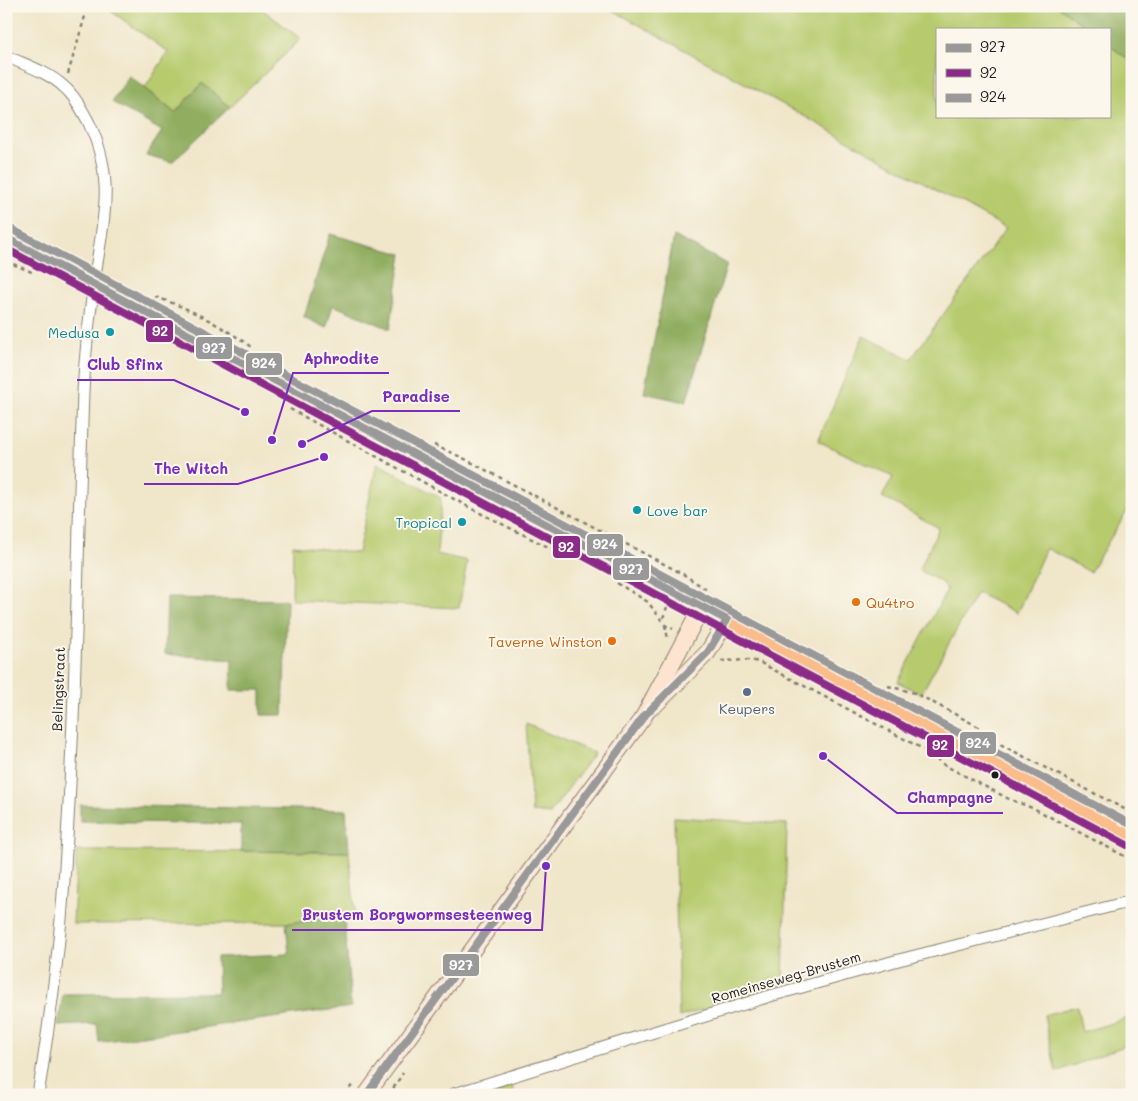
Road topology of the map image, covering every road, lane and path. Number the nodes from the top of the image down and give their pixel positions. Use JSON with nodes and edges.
{"nodes":[{"id":1,"x":88,"y":6,"type":"edge"},
{"id":2,"x":6,"y":56,"type":"edge"},
{"id":3,"x":63,"y":86,"type":"junction"},
{"id":4,"x":6,"y":238,"type":"edge"},
{"id":5,"x":94,"y":284,"type":"junction"},
{"id":6,"x":702,"y":607,"type":"junction"},
{"id":7,"x":727,"y":620,"type":"junction"},
{"id":8,"x":730,"y":660,"type":"dead end"},
{"id":9,"x":883,"y":685,"type":"dead end"},
{"id":10,"x":644,"y":716,"type":"junction"},
{"id":11,"x":1132,"y":813,"type":"edge"},
{"id":12,"x":1132,"y":836,"type":"edge"},
{"id":13,"x":1132,"y":860,"type":"edge"},
{"id":14,"x":1132,"y":901,"type":"edge"},
{"id":15,"x":367,"y":1094,"type":"edge"},
{"id":16,"x":38,"y":1095,"type":"edge"},
{"id":17,"x":451,"y":1095,"type":"edge"}],
"edges":[{"from":1,"to":3,"type":"path"},
{"from":2,"to":3,"type":"street","name":"Belingstraat"},
{"from":3,"to":5,"type":"street","name":"Belingstraat"},
{"from":4,"to":5,"type":"main road"},
{"from":5,"to":6,"type":"main road"},
{"from":5,"to":16,"type":"street","name":"Belingstraat"},
{"from":6,"to":7,"type":"main road"},
{"from":6,"to":10,"type":"main road"},
{"from":7,"to":10,"type":"main road"},
{"from":7,"to":12,"type":"main road"},
{"from":8,"to":13,"type":"path"},
{"from":9,"to":11,"type":"path"},
{"from":10,"to":15,"type":"main road"},
{"from":14,"to":17,"type":"street","name":"Romeinseweg-Brustem"}]}
